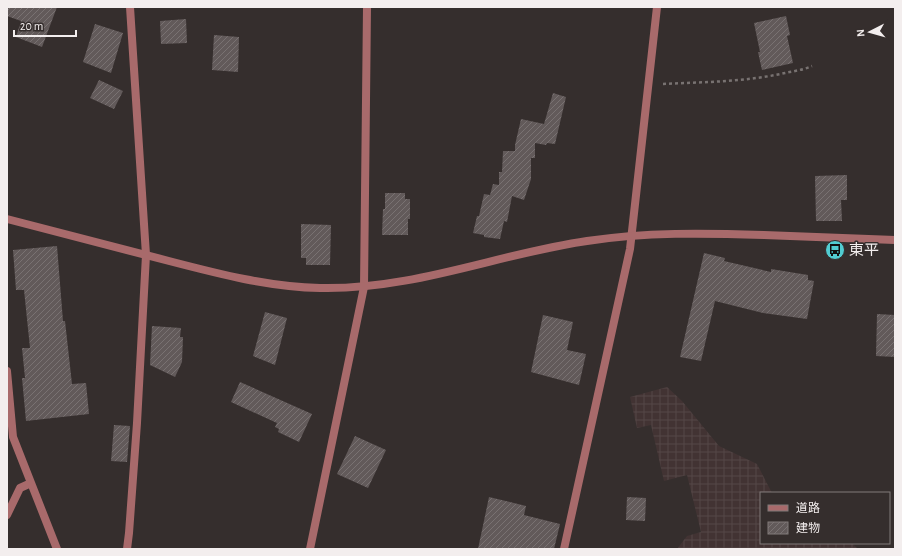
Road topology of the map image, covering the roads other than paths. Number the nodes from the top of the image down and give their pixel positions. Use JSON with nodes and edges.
{"nodes":[{"id":1,"x":130,"y":7,"type":"edge"},
{"id":2,"x":367,"y":7,"type":"edge"},
{"id":3,"x":657,"y":7,"type":"edge"},
{"id":4,"x":7,"y":219,"type":"edge"},
{"id":5,"x":632,"y":235,"type":"junction"},
{"id":6,"x":895,"y":240,"type":"edge"},
{"id":7,"x":146,"y":255,"type":"junction"},
{"id":8,"x":364,"y":287,"type":"junction"},
{"id":9,"x":7,"y":372,"type":"edge"},
{"id":10,"x":8,"y":383,"type":"edge"},
{"id":11,"x":31,"y":483,"type":"junction"},
{"id":12,"x":7,"y":515,"type":"edge"},
{"id":13,"x":58,"y":549,"type":"edge"},
{"id":14,"x":127,"y":549,"type":"edge"},
{"id":15,"x":310,"y":549,"type":"edge"},
{"id":16,"x":564,"y":549,"type":"edge"}],
"edges":[{"from":1,"to":7,"type":"street"},
{"from":2,"to":8,"type":"street"},
{"from":3,"to":5,"type":"street"},
{"from":4,"to":7,"type":"street"},
{"from":5,"to":6,"type":"street"},
{"from":5,"to":8,"type":"street"},
{"from":5,"to":16,"type":"street"},
{"from":7,"to":8,"type":"street"},
{"from":7,"to":14,"type":"street"},
{"from":8,"to":15,"type":"street"},
{"from":9,"to":10,"type":"street"},
{"from":10,"to":11,"type":"street"},
{"from":11,"to":12,"type":"street"},
{"from":11,"to":13,"type":"street"}]}
